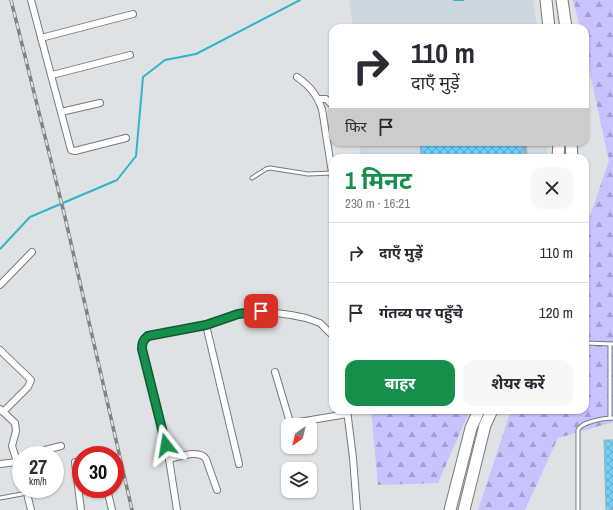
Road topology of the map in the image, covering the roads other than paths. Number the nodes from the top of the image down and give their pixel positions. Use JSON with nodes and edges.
{"nodes":[{"id":1,"x":32,"y":0,"type":"edge"},
{"id":2,"x":546,"y":0,"type":"edge"},
{"id":3,"x":562,"y":0,"type":"edge"},
{"id":4,"x":133,"y":14,"type":"dead end"},
{"id":5,"x":549,"y":24,"type":"edge"},
{"id":6,"x":565,"y":24,"type":"edge"},
{"id":7,"x":41,"y":38,"type":"junction"},
{"id":8,"x":130,"y":55,"type":"dead end"},
{"id":9,"x":52,"y":75,"type":"junction"},
{"id":10,"x":297,"y":77,"type":"dead end"},
{"id":11,"x":319,"y":99,"type":"junction"},
{"id":12,"x":100,"y":103,"type":"dead end"},
{"id":13,"x":329,"y":103,"type":"edge"},
{"id":14,"x":61,"y":112,"type":"junction"},
{"id":15,"x":126,"y":138,"type":"dead end"},
{"id":16,"x":329,"y":154,"type":"edge"},
{"id":17,"x":329,"y":176,"type":"edge"},
{"id":18,"x":252,"y":178,"type":"dead end"},
{"id":19,"x":32,"y":252,"type":"dead end"},
{"id":20,"x":0,"y":284,"type":"edge"},
{"id":21,"x":206,"y":325,"type":"junction"},
{"id":22,"x":329,"y":332,"type":"edge"},
{"id":23,"x":589,"y":343,"type":"edge"},
{"id":24,"x":611,"y":344,"type":"edge"},
{"id":25,"x":0,"y":350,"type":"edge"},
{"id":26,"x":275,"y":372,"type":"dead end"},
{"id":27,"x":2,"y":411,"type":"edge"},
{"id":28,"x":337,"y":414,"type":"edge"},
{"id":29,"x":347,"y":414,"type":"edge"},
{"id":30,"x":477,"y":414,"type":"edge"},
{"id":31,"x":490,"y":414,"type":"edge"},
{"id":32,"x":612,"y":418,"type":"edge"},
{"id":33,"x":13,"y":446,"type":"edge"},
{"id":34,"x":169,"y":459,"type":"junction"},
{"id":35,"x":12,"y":460,"type":"edge"},
{"id":36,"x":0,"y":464,"type":"edge"},
{"id":37,"x":239,"y":464,"type":"dead end"},
{"id":38,"x":217,"y":490,"type":"dead end"},
{"id":39,"x":12,"y":495,"type":"edge"},
{"id":40,"x":0,"y":498,"type":"edge"},
{"id":41,"x":27,"y":498,"type":"edge"},
{"id":42,"x":80,"y":498,"type":"edge"},
{"id":43,"x":109,"y":498,"type":"edge"},
{"id":44,"x":30,"y":510,"type":"edge"},
{"id":45,"x":81,"y":510,"type":"edge"},
{"id":46,"x":112,"y":510,"type":"edge"},
{"id":47,"x":177,"y":510,"type":"edge"},
{"id":48,"x":357,"y":510,"type":"edge"},
{"id":49,"x":450,"y":510,"type":"edge"},
{"id":50,"x":464,"y":510,"type":"edge"},
{"id":51,"x":578,"y":510,"type":"edge"}],
"edges":[{"from":1,"to":7,"type":"street"},
{"from":2,"to":5,"type":"highway"},
{"from":3,"to":6,"type":"highway"},
{"from":4,"to":7,"type":"street"},
{"from":7,"to":9,"type":"street"},
{"from":8,"to":9,"type":"street"},
{"from":9,"to":14,"type":"street"},
{"from":10,"to":11,"type":"street"},
{"from":11,"to":13,"type":"street"},
{"from":11,"to":16,"type":"street"},
{"from":12,"to":14,"type":"street"},
{"from":14,"to":15,"type":"street"},
{"from":17,"to":18,"type":"lane"},
{"from":19,"to":20,"type":"street"},
{"from":21,"to":22,"type":"street"},
{"from":21,"to":34,"type":"street"},
{"from":21,"to":37,"type":"street"},
{"from":23,"to":24,"type":"lane"},
{"from":24,"to":32,"type":"lane"},
{"from":25,"to":27,"type":"street"},
{"from":26,"to":28,"type":"street"},
{"from":27,"to":33,"type":"street"},
{"from":29,"to":48,"type":"street"},
{"from":30,"to":49,"type":"highway"},
{"from":31,"to":50,"type":"highway"},
{"from":32,"to":51,"type":"lane"},
{"from":34,"to":38,"type":"street"},
{"from":34,"to":47,"type":"street"},
{"from":35,"to":36,"type":"street"},
{"from":39,"to":40,"type":"lane"},
{"from":41,"to":44,"type":"street"},
{"from":42,"to":45,"type":"street"},
{"from":43,"to":46,"type":"street"}]}
